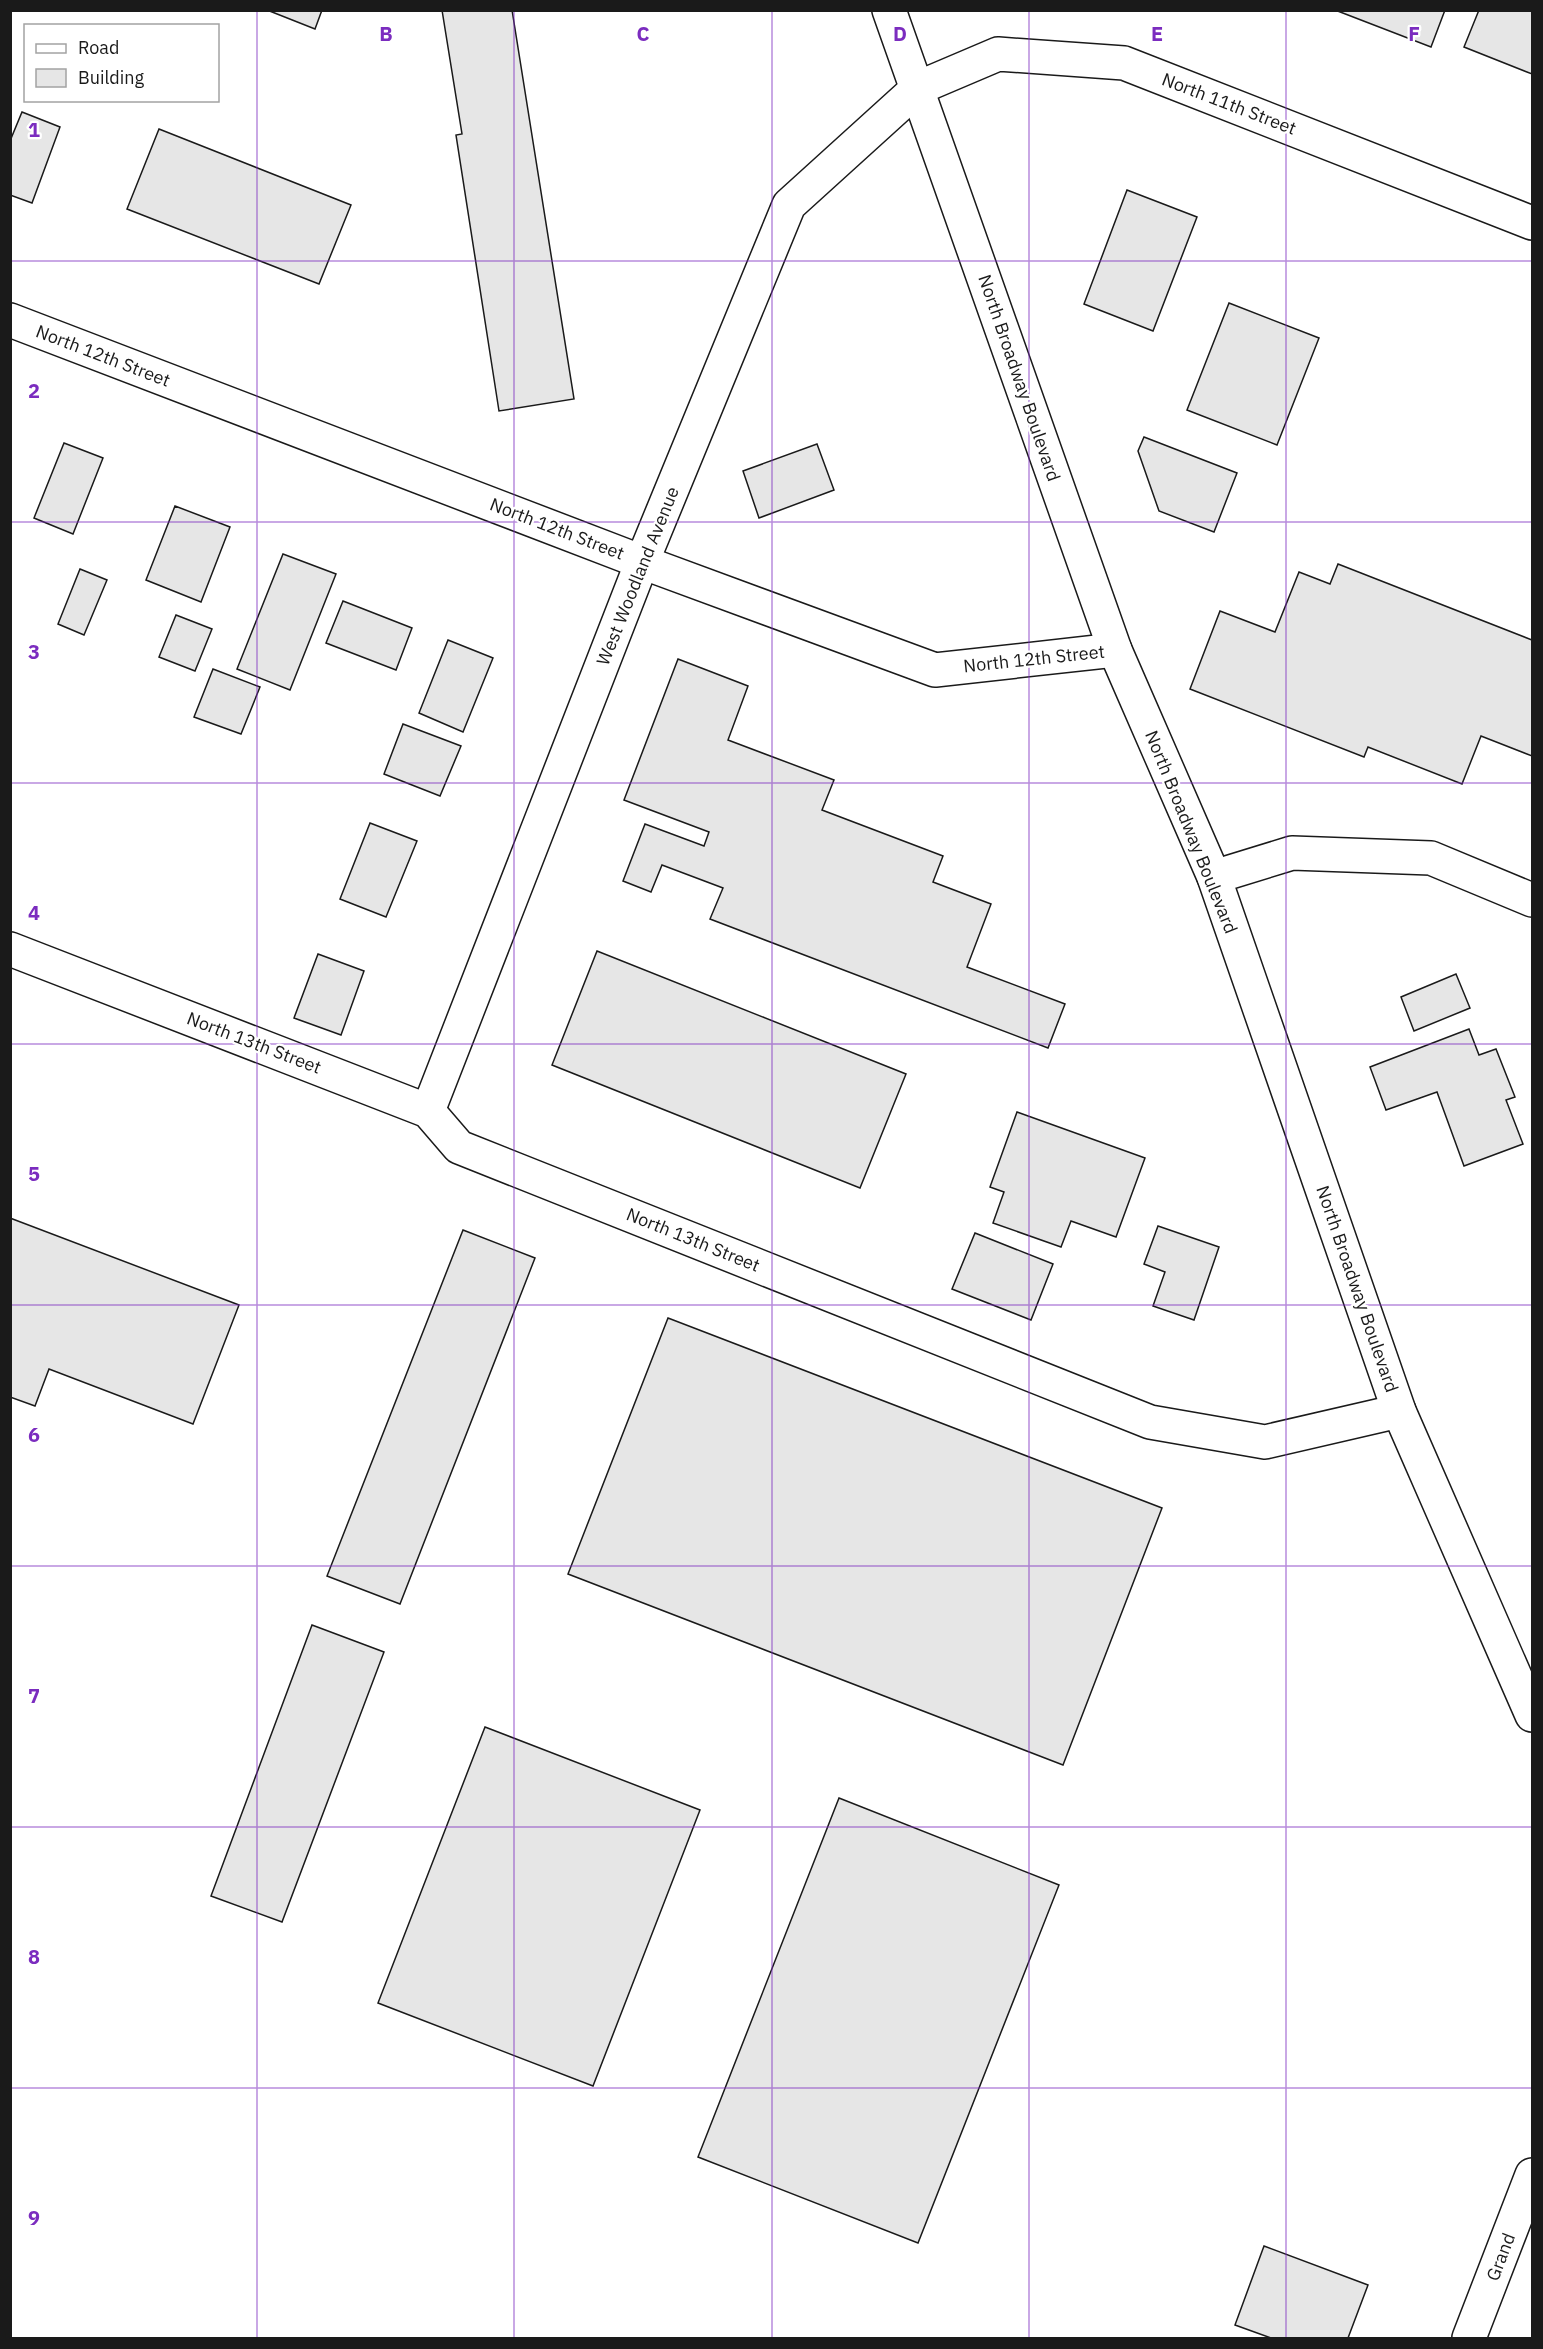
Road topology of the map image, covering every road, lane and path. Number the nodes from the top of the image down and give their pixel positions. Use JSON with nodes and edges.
{"nodes":[{"id":1,"x":889,"y":10,"type":"edge"},
{"id":2,"x":918,"y":88,"type":"junction"},
{"id":3,"x":1533,"y":223,"type":"edge"},
{"id":4,"x":10,"y":320,"type":"edge"},
{"id":5,"x":642,"y":562,"type":"junction"},
{"id":6,"x":1115,"y":650,"type":"junction"},
{"id":7,"x":1214,"y":877,"type":"junction"},
{"id":8,"x":1533,"y":900,"type":"edge"},
{"id":9,"x":10,"y":949,"type":"edge"},
{"id":10,"x":428,"y":1111,"type":"junction"},
{"id":11,"x":1399,"y":1411,"type":"junction"},
{"id":12,"x":1533,"y":1715,"type":"edge"},
{"id":13,"x":1533,"y":2175,"type":"edge"},
{"id":14,"x":1469,"y":2338,"type":"edge"}],
"edges":[{"from":1,"to":2,"type":"street","name":"North Broadway Boulevard"},
{"from":2,"to":3,"type":"street","name":"North 11th Street"},
{"from":2,"to":5,"type":"street","name":"West Woodland Avenue"},
{"from":2,"to":6,"type":"street","name":"North Broadway Boulevard"},
{"from":4,"to":5,"type":"street","name":"North 12th Street"},
{"from":5,"to":6,"type":"street","name":"North 12th Street"},
{"from":5,"to":10,"type":"street","name":"West Woodland Avenue"},
{"from":6,"to":7,"type":"street","name":"North Broadway Boulevard"},
{"from":7,"to":8,"type":"street"},
{"from":7,"to":11,"type":"street","name":"North Broadway Boulevard"},
{"from":9,"to":10,"type":"street","name":"North 13th Street"},
{"from":10,"to":11,"type":"street","name":"North 13th Street"},
{"from":11,"to":12,"type":"street","name":"North Broadway Boulevard"},
{"from":13,"to":14,"type":"street","name":"Grand"}]}
